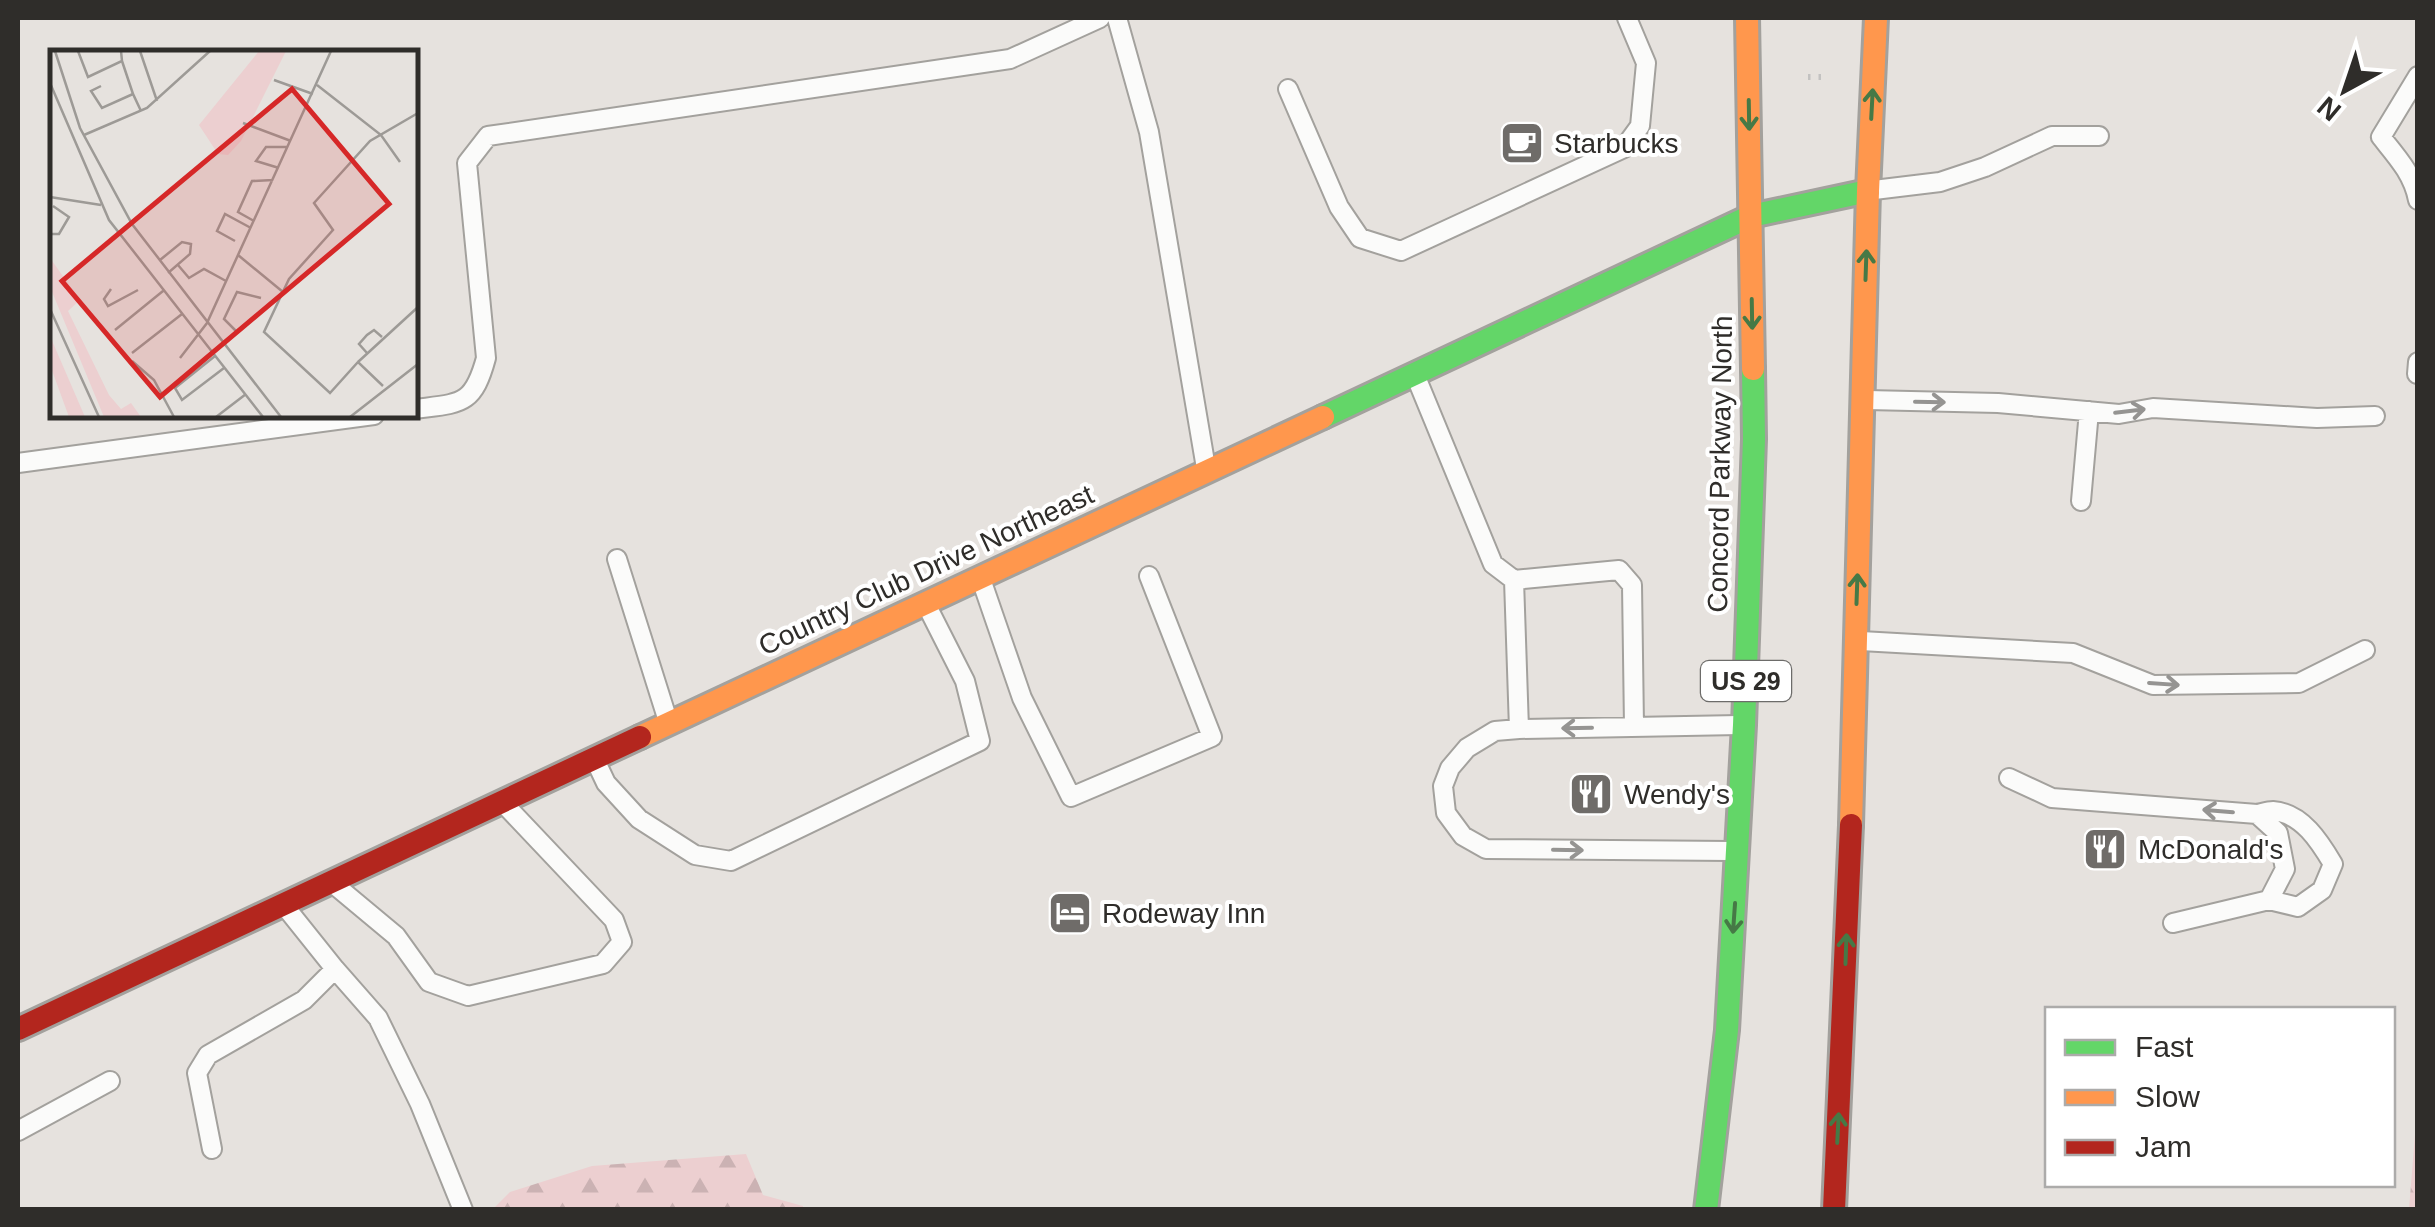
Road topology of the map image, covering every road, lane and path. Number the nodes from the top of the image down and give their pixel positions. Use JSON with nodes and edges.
{"nodes":[{"id":1,"x":1100,"y":18,"type":"edge"},
{"id":2,"x":1117,"y":18,"type":"edge"},
{"id":3,"x":1627,"y":18,"type":"edge"},
{"id":4,"x":1747,"y":18,"type":"edge"},
{"id":5,"x":1876,"y":18,"type":"edge"},
{"id":6,"x":2418,"y":76,"type":"edge"},
{"id":7,"x":1808,"y":77,"type":"dead end"},
{"id":8,"x":1834,"y":77,"type":"dead end"},
{"id":9,"x":1288,"y":89,"type":"dead end"},
{"id":10,"x":2099,"y":136,"type":"dead end"},
{"id":11,"x":1868,"y":191,"type":"junction"},
{"id":12,"x":2418,"y":200,"type":"edge"},
{"id":13,"x":1751,"y":216,"type":"junction"},
{"id":14,"x":2418,"y":362,"type":"edge"},
{"id":15,"x":1414,"y":374,"type":"junction"},
{"id":16,"x":2417,"y":374,"type":"edge"},
{"id":17,"x":1862,"y":400,"type":"junction"},
{"id":18,"x":418,"y":410,"type":"edge"},
{"id":19,"x":2089,"y":411,"type":"junction"},
{"id":20,"x":2375,"y":416,"type":"dead end"},
{"id":21,"x":352,"y":418,"type":"edge"},
{"id":22,"x":18,"y":463,"type":"edge"},
{"id":23,"x":1206,"y":472,"type":"junction"},
{"id":24,"x":2081,"y":501,"type":"dead end"},
{"id":25,"x":617,"y":560,"type":"dead end"},
{"id":26,"x":1149,"y":576,"type":"dead end"},
{"id":27,"x":980,"y":577,"type":"junction"},
{"id":28,"x":1514,"y":580,"type":"junction"},
{"id":29,"x":925,"y":603,"type":"junction"},
{"id":30,"x":1856,"y":641,"type":"junction"},
{"id":31,"x":2366,"y":650,"type":"dead end"},
{"id":32,"x":669,"y":724,"type":"junction"},
{"id":33,"x":1744,"y":725,"type":"junction"},
{"id":34,"x":1634,"y":726,"type":"junction"},
{"id":35,"x":1519,"y":729,"type":"junction"},
{"id":36,"x":595,"y":758,"type":"junction"},
{"id":37,"x":2009,"y":778,"type":"dead end"},
{"id":38,"x":502,"y":802,"type":"junction"},
{"id":39,"x":2257,"y":814,"type":"junction"},
{"id":40,"x":1738,"y":852,"type":"junction"},
{"id":41,"x":331,"y":882,"type":"junction"},
{"id":42,"x":2269,"y":900,"type":"junction"},
{"id":43,"x":284,"y":904,"type":"junction"},
{"id":44,"x":2173,"y":922,"type":"dead end"},
{"id":45,"x":335,"y":969,"type":"junction"},
{"id":46,"x":18,"y":1029,"type":"edge"},
{"id":47,"x":110,"y":1080,"type":"dead end"},
{"id":48,"x":18,"y":1131,"type":"edge"},
{"id":49,"x":212,"y":1149,"type":"dead end"},
{"id":50,"x":463,"y":1210,"type":"edge"},
{"id":51,"x":1706,"y":1210,"type":"edge"},
{"id":52,"x":1834,"y":1210,"type":"edge"}],
"edges":[{"from":1,"to":18,"type":"lane"},
{"from":2,"to":23,"type":"lane"},
{"from":3,"to":9,"type":"lane"},
{"from":4,"to":13,"type":"main road","name":"Concord Parkway North","number":"US 29","one_way":true},
{"from":11,"to":5,"type":"main road","one_way":true},
{"from":6,"to":12,"type":"lane"},
{"from":7,"to":8,"type":"path"},
{"from":10,"to":11,"type":"lane"},
{"from":11,"to":13,"type":"main road","name":"Country Club Drive Northeast"},
{"from":17,"to":11,"type":"main road","one_way":true},
{"from":13,"to":15,"type":"main road","name":"Country Club Drive Northeast"},
{"from":13,"to":33,"type":"main road","name":"Concord Parkway North","number":"US 29","one_way":true},
{"from":14,"to":16,"type":"lane"},
{"from":15,"to":23,"type":"main road","name":"Country Club Drive Northeast"},
{"from":15,"to":28,"type":"lane"},
{"from":17,"to":19,"type":"lane","one_way":true},
{"from":30,"to":17,"type":"main road","one_way":true},
{"from":19,"to":20,"type":"lane","one_way":true},
{"from":19,"to":24,"type":"lane"},
{"from":21,"to":22,"type":"lane"},
{"from":23,"to":27,"type":"main road","name":"Country Club Drive Northeast"},
{"from":25,"to":32,"type":"lane"},
{"from":26,"to":27,"type":"lane"},
{"from":27,"to":29,"type":"main road","name":"Country Club Drive Northeast"},
{"from":28,"to":34,"type":"lane"},
{"from":28,"to":35,"type":"lane"},
{"from":29,"to":32,"type":"main road","name":"Country Club Drive Northeast"},
{"from":29,"to":36,"type":"lane"},
{"from":30,"to":31,"type":"lane","one_way":true},
{"from":52,"to":30,"type":"main road","one_way":true},
{"from":32,"to":36,"type":"main road","name":"Country Club Drive Northeast"},
{"from":33,"to":34,"type":"lane"},
{"from":33,"to":40,"type":"main road","name":"Concord Parkway North","number":"US 29"},
{"from":34,"to":35,"type":"lane","one_way":true},
{"from":35,"to":40,"type":"lane","one_way":true},
{"from":36,"to":38,"type":"main road","name":"Country Club Drive Northeast"},
{"from":39,"to":37,"type":"lane","one_way":true},
{"from":38,"to":41,"type":"main road","name":"Country Club Drive Northeast"},
{"from":38,"to":41,"type":"lane"},
{"from":39,"to":42,"type":"lane"},
{"from":39,"to":42,"type":"lane"},
{"from":40,"to":51,"type":"main road","name":"Concord Parkway North","number":"US 29","one_way":true},
{"from":41,"to":43,"type":"main road","name":"Country Club Drive Northeast"},
{"from":42,"to":44,"type":"lane"},
{"from":43,"to":45,"type":"lane"},
{"from":43,"to":46,"type":"main road","name":"Country Club Drive Northeast"},
{"from":45,"to":49,"type":"lane"},
{"from":45,"to":50,"type":"lane"},
{"from":47,"to":48,"type":"lane"}]}
